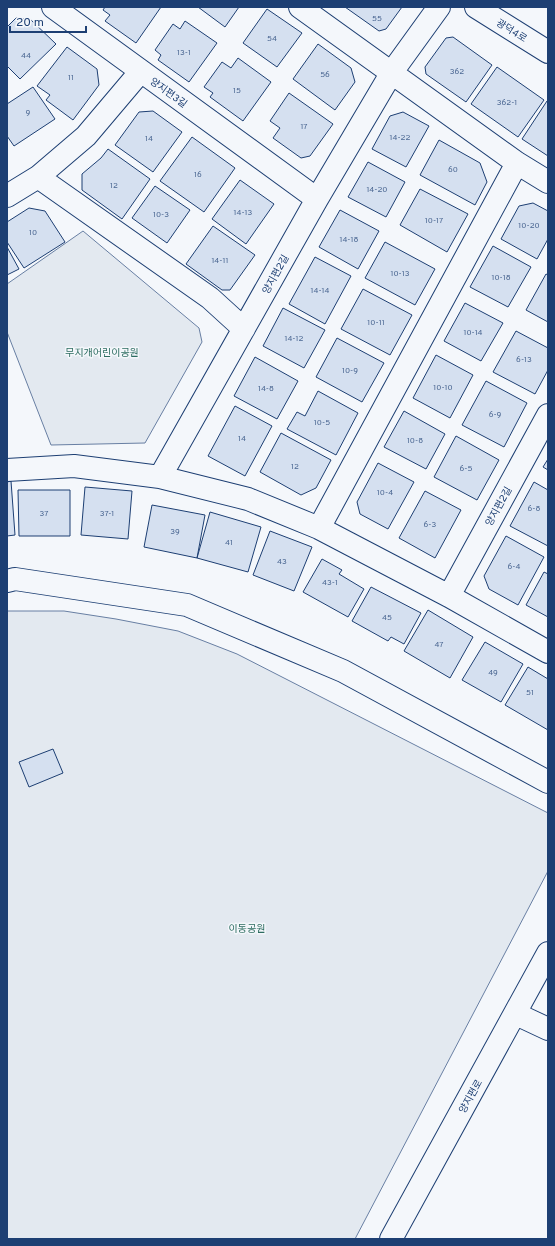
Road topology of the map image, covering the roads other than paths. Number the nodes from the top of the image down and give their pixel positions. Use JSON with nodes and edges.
{"nodes":[{"id":1,"x":53,"y":7,"type":"edge"},
{"id":2,"x":300,"y":7,"type":"edge"},
{"id":3,"x":439,"y":7,"type":"edge"},
{"id":4,"x":476,"y":7,"type":"edge"},
{"id":5,"x":548,"y":52,"type":"edge"},
{"id":6,"x":141,"y":71,"type":"junction"},
{"id":7,"x":392,"y":72,"type":"junction"},
{"id":8,"x":517,"y":163,"type":"junction"},
{"id":9,"x":38,"y":177,"type":"junction"},
{"id":10,"x":548,"y":182,"type":"edge"},
{"id":11,"x":7,"y":196,"type":"edge"},
{"id":12,"x":317,"y":199,"type":"junction"},
{"id":13,"x":244,"y":329,"type":"junction"},
{"id":14,"x":548,"y":415,"type":"edge"},
{"id":15,"x":7,"y":470,"type":"edge"},
{"id":16,"x":160,"y":477,"type":"junction"},
{"id":17,"x":319,"y":528,"type":"junction"},
{"id":18,"x":7,"y":581,"type":"edge"},
{"id":19,"x":449,"y":596,"type":"junction"},
{"id":20,"x":548,"y":652,"type":"edge"},
{"id":21,"x":548,"y":782,"type":"edge"},
{"id":22,"x":548,"y":953,"type":"edge"},
{"id":23,"x":516,"y":1014,"type":"junction"},
{"id":24,"x":548,"y":1029,"type":"edge"},
{"id":25,"x":391,"y":1239,"type":"edge"}],
"edges":[{"from":1,"to":6,"type":"street"},
{"from":2,"to":7,"type":"street"},
{"from":3,"to":7,"type":"street","name":"양지편2길"},
{"from":4,"to":5,"type":"street","name":"광덕4로"},
{"from":6,"to":9,"type":"street","name":"양지편3길"},
{"from":6,"to":12,"type":"street","name":"양지편3길"},
{"from":7,"to":8,"type":"street"},
{"from":7,"to":12,"type":"street","name":"양지편2길"},
{"from":8,"to":10,"type":"street"},
{"from":8,"to":17,"type":"street"},
{"from":9,"to":11,"type":"street","name":"양지편3길"},
{"from":9,"to":13,"type":"street"},
{"from":12,"to":13,"type":"street","name":"양지편2길"},
{"from":13,"to":16,"type":"street","name":"양지편2길"},
{"from":14,"to":19,"type":"street","name":"양지편2길"},
{"from":15,"to":16,"type":"street"},
{"from":16,"to":17,"type":"street"},
{"from":17,"to":19,"type":"street"},
{"from":18,"to":21,"type":"street"},
{"from":19,"to":20,"type":"street"},
{"from":22,"to":23,"type":"street","name":"양지편로"},
{"from":23,"to":24,"type":"street"},
{"from":23,"to":25,"type":"street","name":"양지편로"}]}
